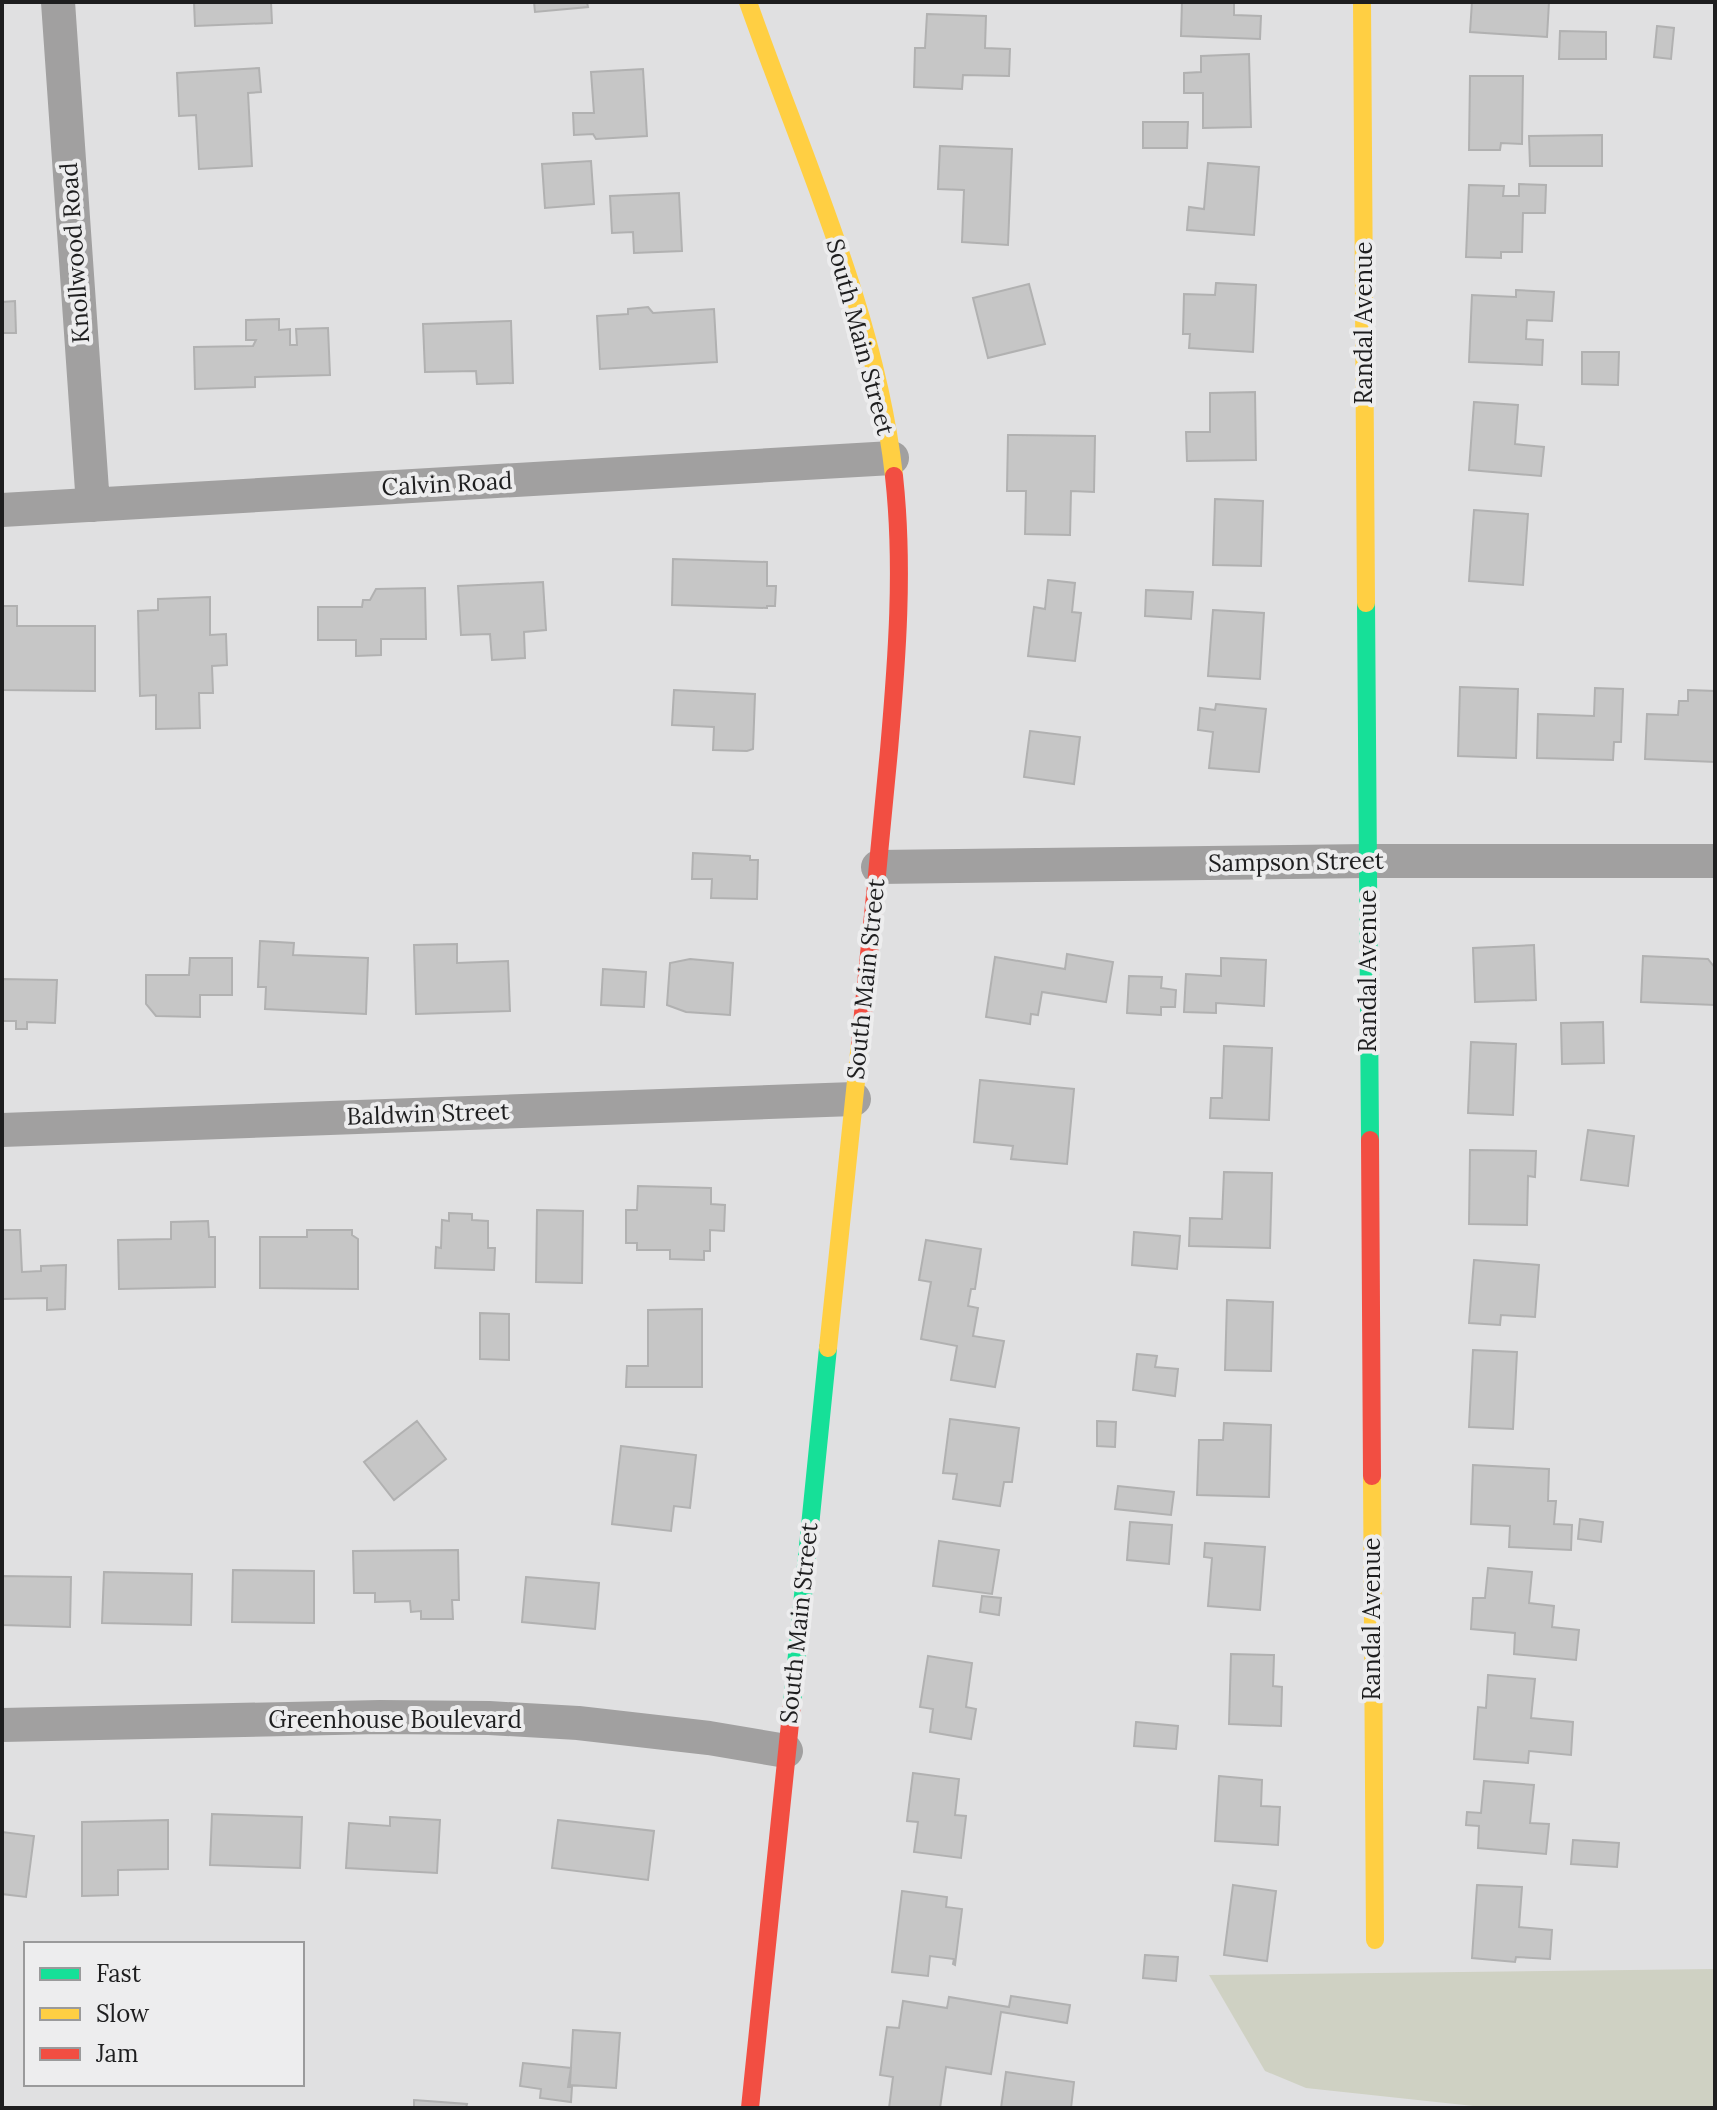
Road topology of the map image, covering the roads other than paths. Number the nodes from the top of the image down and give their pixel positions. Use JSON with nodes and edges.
{"nodes":[{"id":1,"x":58,"y":2,"type":"edge"},
{"id":2,"x":748,"y":2,"type":"edge"},
{"id":3,"x":1362,"y":2,"type":"edge"},
{"id":4,"x":892,"y":458,"type":"junction"},
{"id":5,"x":93,"y":505,"type":"junction"},
{"id":6,"x":2,"y":510,"type":"edge"},
{"id":7,"x":1367,"y":861,"type":"junction"},
{"id":8,"x":1715,"y":861,"type":"edge"},
{"id":9,"x":878,"y":867,"type":"junction"},
{"id":10,"x":854,"y":1099,"type":"junction"},
{"id":11,"x":2,"y":1130,"type":"edge"},
{"id":12,"x":2,"y":1725,"type":"edge"},
{"id":13,"x":786,"y":1751,"type":"junction"},
{"id":14,"x":1375,"y":1940,"type":"dead end"},
{"id":15,"x":750,"y":2108,"type":"edge"}],
"edges":[{"from":1,"to":5,"type":"street","name":"Knollwood Road"},
{"from":2,"to":4,"type":"street","name":"South Main Street"},
{"from":3,"to":7,"type":"street","name":"Randal Avenue"},
{"from":4,"to":5,"type":"street","name":"Calvin Road"},
{"from":4,"to":9,"type":"street","name":"South Main Street"},
{"from":5,"to":6,"type":"street","name":"Calvin Road"},
{"from":7,"to":8,"type":"street","name":"Sampson Street"},
{"from":7,"to":9,"type":"street","name":"Sampson Street"},
{"from":7,"to":14,"type":"street","name":"Randal Avenue"},
{"from":9,"to":10,"type":"street","name":"South Main Street"},
{"from":10,"to":11,"type":"street","name":"Baldwin Street"},
{"from":10,"to":13,"type":"street","name":"South Main Street"},
{"from":12,"to":13,"type":"street","name":"Greenhouse Boulevard"},
{"from":13,"to":15,"type":"street","name":"South Main Street"}]}
